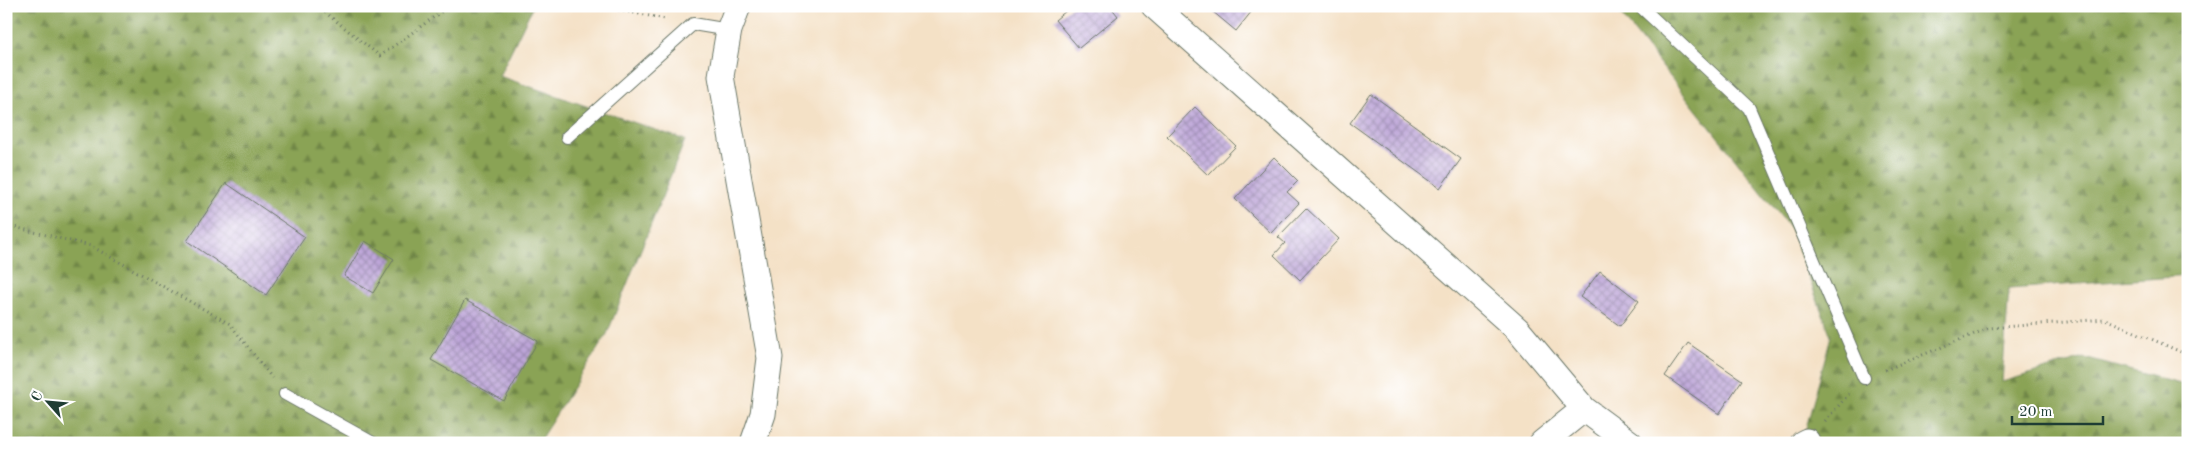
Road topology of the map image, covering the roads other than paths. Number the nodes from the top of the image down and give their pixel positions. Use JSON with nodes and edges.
{"nodes":[{"id":1,"x":738,"y":6,"type":"edge"},
{"id":2,"x":1154,"y":6,"type":"edge"},
{"id":3,"x":1640,"y":6,"type":"edge"},
{"id":4,"x":729,"y":30,"type":"junction"},
{"id":5,"x":567,"y":137,"type":"dead end"},
{"id":6,"x":1864,"y":378,"type":"road end"},
{"id":7,"x":285,"y":394,"type":"road end"},
{"id":8,"x":1584,"y":409,"type":"junction"},
{"id":9,"x":372,"y":443,"type":"edge"},
{"id":10,"x":753,"y":443,"type":"edge"},
{"id":11,"x":1542,"y":443,"type":"edge"},
{"id":12,"x":1630,"y":443,"type":"edge"}],
"edges":[{"from":1,"to":4,"type":"street"},
{"from":2,"to":8,"type":"street"},
{"from":3,"to":6,"type":"lane"},
{"from":4,"to":5,"type":"lane"},
{"from":4,"to":10,"type":"street"},
{"from":7,"to":9,"type":"lane"},
{"from":8,"to":11,"type":"street"},
{"from":8,"to":12,"type":"street"}]}
